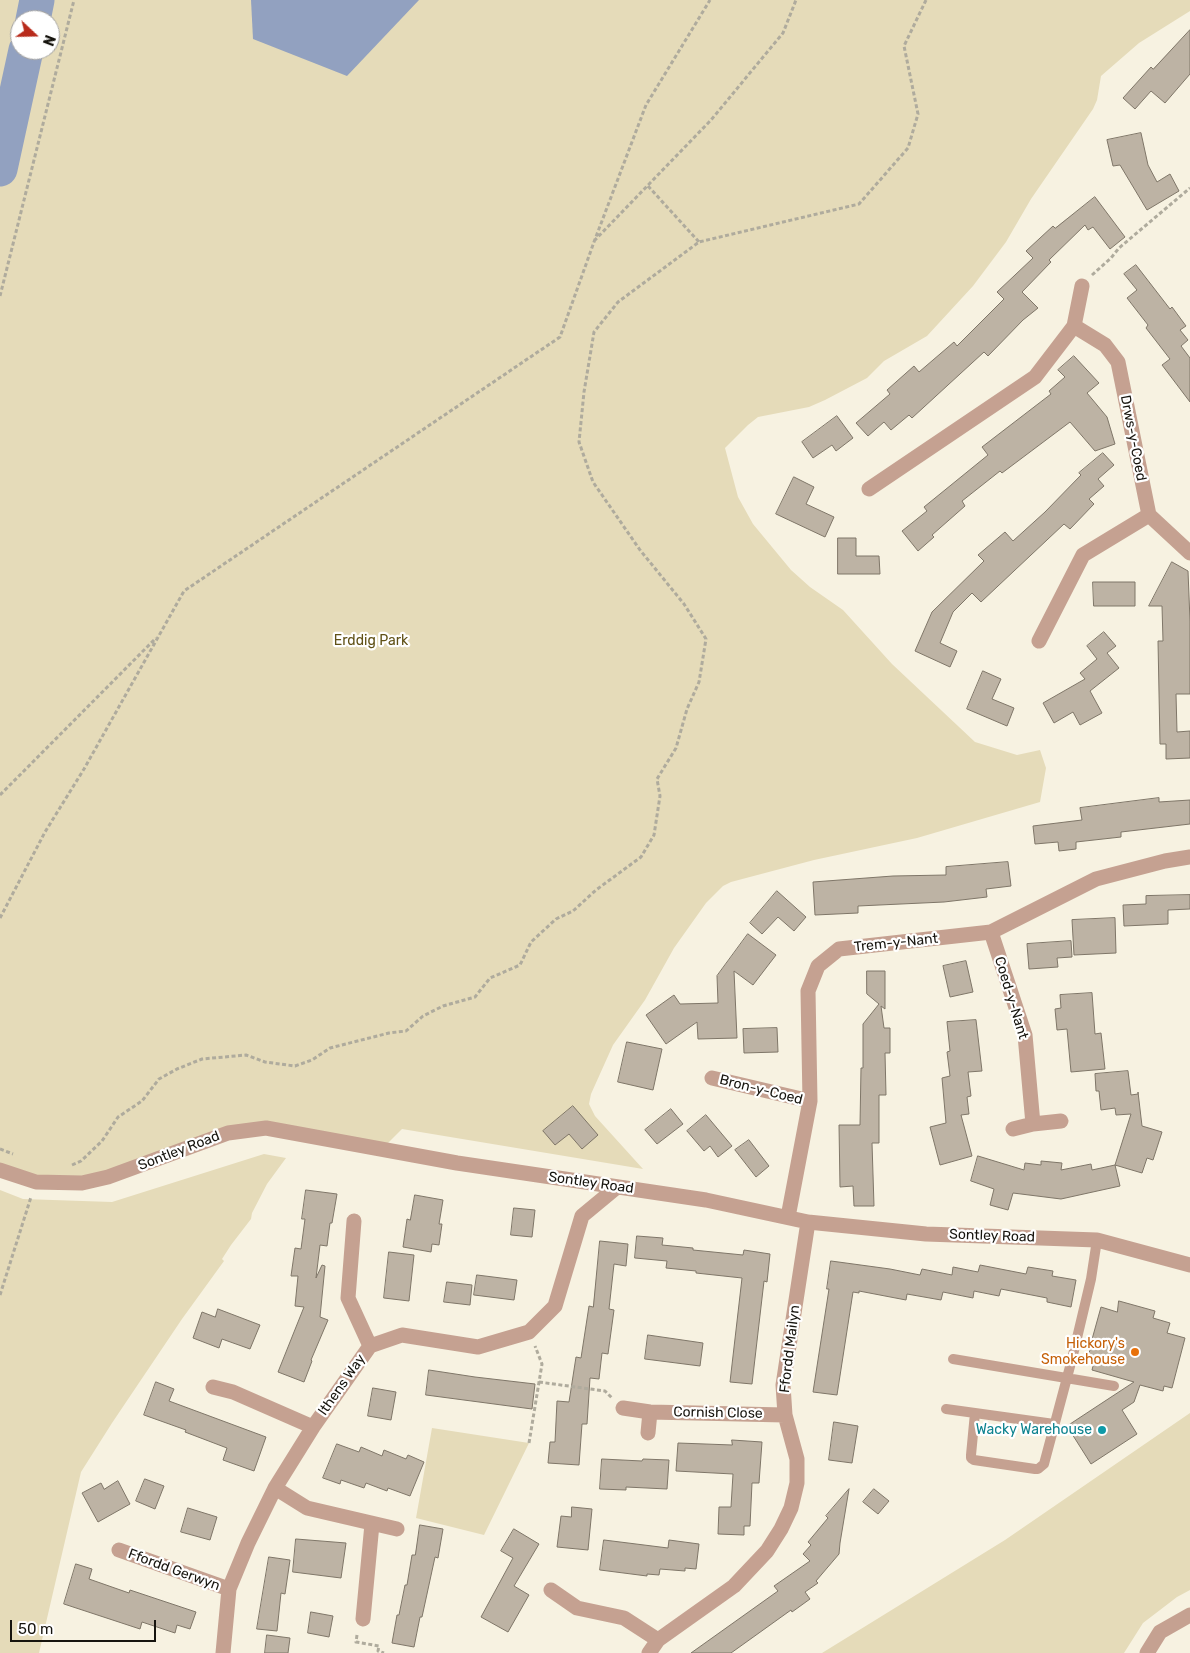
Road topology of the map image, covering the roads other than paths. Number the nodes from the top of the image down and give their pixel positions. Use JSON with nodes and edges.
{"nodes":[{"id":1,"x":1082,"y":286,"type":"road end"},
{"id":2,"x":1074,"y":326,"type":"junction"},
{"id":3,"x":869,"y":489,"type":"dead end"},
{"id":4,"x":1149,"y":515,"type":"junction"},
{"id":5,"x":1190,"y":553,"type":"edge"},
{"id":6,"x":1039,"y":641,"type":"dead end"},
{"id":7,"x":1190,"y":857,"type":"edge"},
{"id":8,"x":991,"y":932,"type":"junction"},
{"id":9,"x":712,"y":1078,"type":"dead end"},
{"id":10,"x":810,"y":1101,"type":"junction"},
{"id":11,"x":1061,"y":1121,"type":"dead end"},
{"id":12,"x":1033,"y":1124,"type":"junction"},
{"id":13,"x":1012,"y":1129,"type":"dead end"},
{"id":14,"x":0,"y":1170,"type":"edge"},
{"id":15,"x":617,"y":1187,"type":"junction"},
{"id":16,"x":788,"y":1217,"type":"junction"},
{"id":17,"x":354,"y":1221,"type":"dead end"},
{"id":18,"x":808,"y":1222,"type":"junction"},
{"id":19,"x":1097,"y":1240,"type":"junction"},
{"id":20,"x":1190,"y":1265,"type":"edge"},
{"id":21,"x":370,"y":1346,"type":"junction"},
{"id":22,"x":953,"y":1359,"type":"dead end"},
{"id":23,"x":1067,"y":1377,"type":"junction"},
{"id":24,"x":1114,"y":1386,"type":"dead end"},
{"id":25,"x":213,"y":1387,"type":"dead end"},
{"id":26,"x":623,"y":1408,"type":"road end"},
{"id":27,"x":946,"y":1409,"type":"dead end"},
{"id":28,"x":650,"y":1412,"type":"junction"},
{"id":29,"x":976,"y":1413,"type":"junction"},
{"id":30,"x":785,"y":1415,"type":"junction"},
{"id":31,"x":1054,"y":1424,"type":"junction"},
{"id":32,"x":313,"y":1427,"type":"junction"},
{"id":33,"x":648,"y":1433,"type":"dead end"},
{"id":34,"x":275,"y":1488,"type":"junction"},
{"id":35,"x":372,"y":1524,"type":"junction"},
{"id":36,"x":397,"y":1529,"type":"dead end"},
{"id":37,"x":119,"y":1550,"type":"dead end"},
{"id":38,"x":229,"y":1590,"type":"junction"},
{"id":39,"x":551,"y":1590,"type":"dead end"},
{"id":40,"x":1190,"y":1614,"type":"edge"},
{"id":41,"x":363,"y":1619,"type":"road end"},
{"id":42,"x":653,"y":1647,"type":"edge"},
{"id":43,"x":222,"y":1653,"type":"edge"},
{"id":44,"x":1146,"y":1653,"type":"edge"}],
"edges":[{"from":1,"to":2,"type":"street"},
{"from":2,"to":3,"type":"street"},
{"from":2,"to":4,"type":"street","name":"Drws-y-Coed"},
{"from":4,"to":5,"type":"street"},
{"from":4,"to":6,"type":"street"},
{"from":7,"to":8,"type":"street","name":"Trem-y-Nant"},
{"from":8,"to":10,"type":"street","name":"Trem-y-Nant"},
{"from":8,"to":12,"type":"street","name":"Coed-y-Nant"},
{"from":9,"to":10,"type":"street","name":"Bron-y-Coed"},
{"from":10,"to":16,"type":"street","name":"Trem-y-Nant"},
{"from":11,"to":12,"type":"street"},
{"from":12,"to":13,"type":"street"},
{"from":14,"to":15,"type":"street","name":"Sontley Road"},
{"from":15,"to":16,"type":"street","name":"Sontley Road"},
{"from":15,"to":21,"type":"street","name":"Ithens Way"},
{"from":16,"to":18,"type":"street","name":"Sontley Road"},
{"from":17,"to":21,"type":"street"},
{"from":18,"to":19,"type":"street","name":"Sontley Road"},
{"from":18,"to":30,"type":"street","name":"Ffordd Mailyn"},
{"from":19,"to":20,"type":"street","name":"Sontley Road"},
{"from":19,"to":23,"type":"lane"},
{"from":21,"to":32,"type":"street","name":"Ithens Way"},
{"from":22,"to":23,"type":"lane"},
{"from":23,"to":24,"type":"lane"},
{"from":23,"to":31,"type":"lane"},
{"from":25,"to":32,"type":"street"},
{"from":26,"to":28,"type":"street","name":"Cornish Close"},
{"from":27,"to":29,"type":"lane"},
{"from":28,"to":30,"type":"street","name":"Cornish Close"},
{"from":28,"to":33,"type":"street"},
{"from":29,"to":31,"type":"lane"},
{"from":29,"to":31,"type":"lane"},
{"from":30,"to":42,"type":"street","name":"Ffordd Mailyn"},
{"from":32,"to":34,"type":"street","name":"Ithens Way"},
{"from":34,"to":35,"type":"street"},
{"from":34,"to":38,"type":"street","name":"Ithens Way"},
{"from":35,"to":36,"type":"street"},
{"from":35,"to":41,"type":"street"},
{"from":37,"to":38,"type":"street","name":"Ffordd Gerwyn"},
{"from":38,"to":43,"type":"street","name":"Ithens Way"},
{"from":39,"to":42,"type":"street"},
{"from":40,"to":44,"type":"street"}]}
